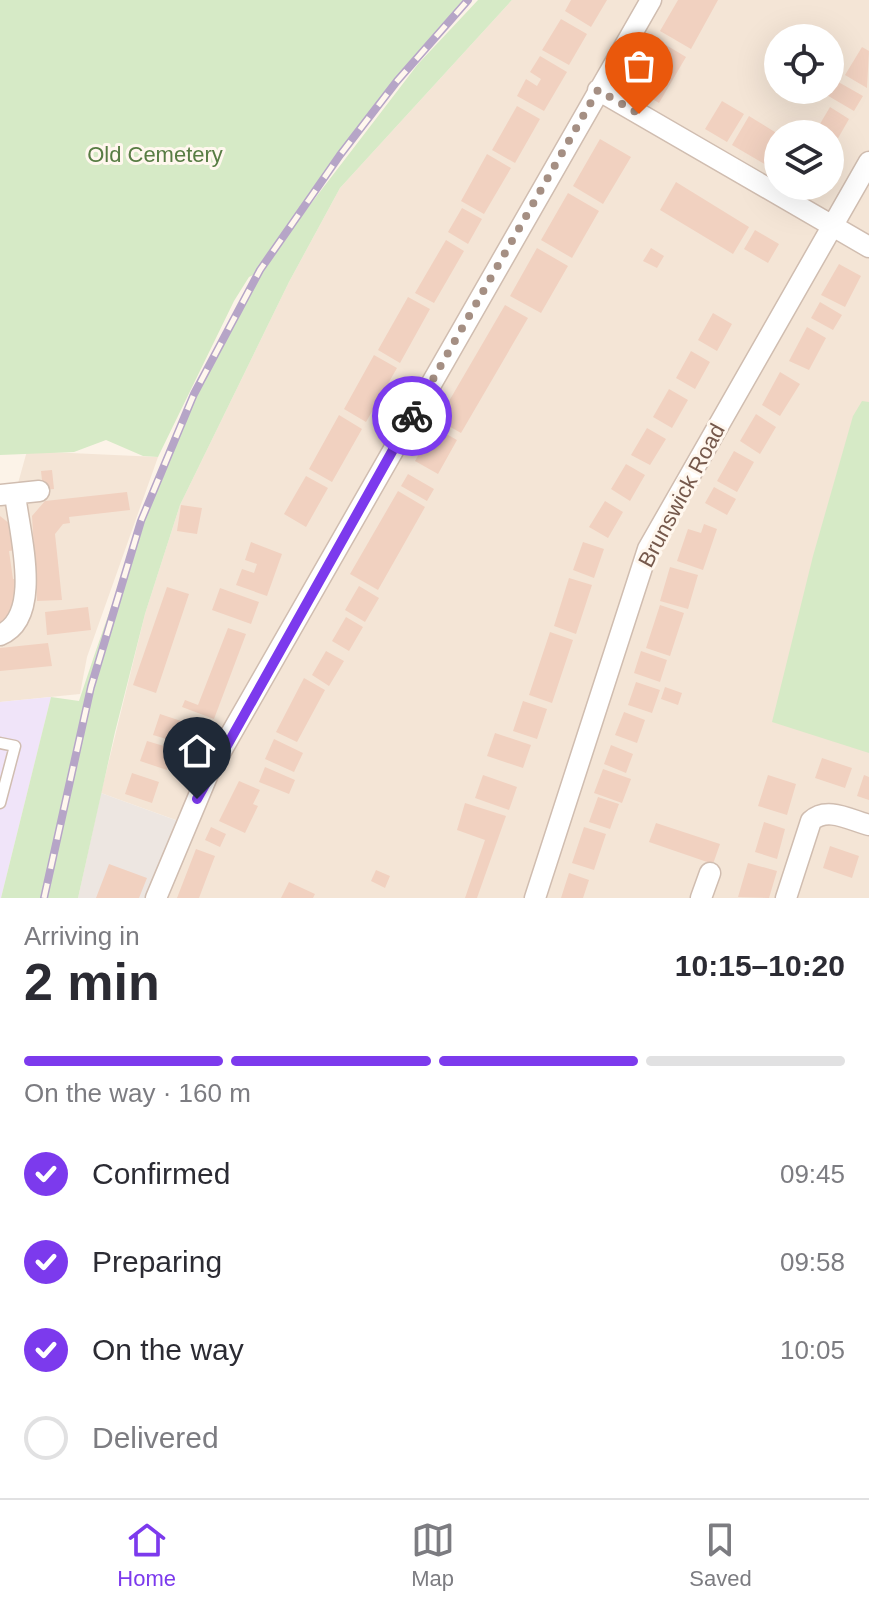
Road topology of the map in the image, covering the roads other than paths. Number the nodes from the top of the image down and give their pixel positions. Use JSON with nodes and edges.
{"nodes":[{"id":1,"x":651,"y":0,"type":"edge"},
{"id":2,"x":598,"y":90,"type":"junction"},
{"id":3,"x":869,"y":162,"type":"edge"},
{"id":4,"x":834,"y":226,"type":"junction"},
{"id":5,"x":869,"y":247,"type":"edge"},
{"id":6,"x":39,"y":491,"type":"dead end"},
{"id":7,"x":7,"y":494,"type":"edge"},
{"id":8,"x":0,"y":635,"type":"edge"},
{"id":9,"x":0,"y":743,"type":"edge"},
{"id":10,"x":0,"y":803,"type":"edge"},
{"id":11,"x":869,"y":825,"type":"edge"},
{"id":12,"x":710,"y":873,"type":"dead end"},
{"id":13,"x":156,"y":898,"type":"edge"},
{"id":14,"x":535,"y":898,"type":"edge"},
{"id":15,"x":701,"y":898,"type":"edge"},
{"id":16,"x":786,"y":898,"type":"edge"}],
"edges":[{"from":1,"to":2,"type":"street"},
{"from":2,"to":4,"type":"street"},
{"from":2,"to":13,"type":"street"},
{"from":3,"to":4,"type":"street","name":"Brunswick Road"},
{"from":4,"to":5,"type":"street"},
{"from":4,"to":14,"type":"street","name":"Brunswick Road"},
{"from":6,"to":7,"type":"street"},
{"from":7,"to":8,"type":"street"},
{"from":9,"to":10,"type":"lane"},
{"from":11,"to":16,"type":"street"},
{"from":12,"to":15,"type":"street"}]}
